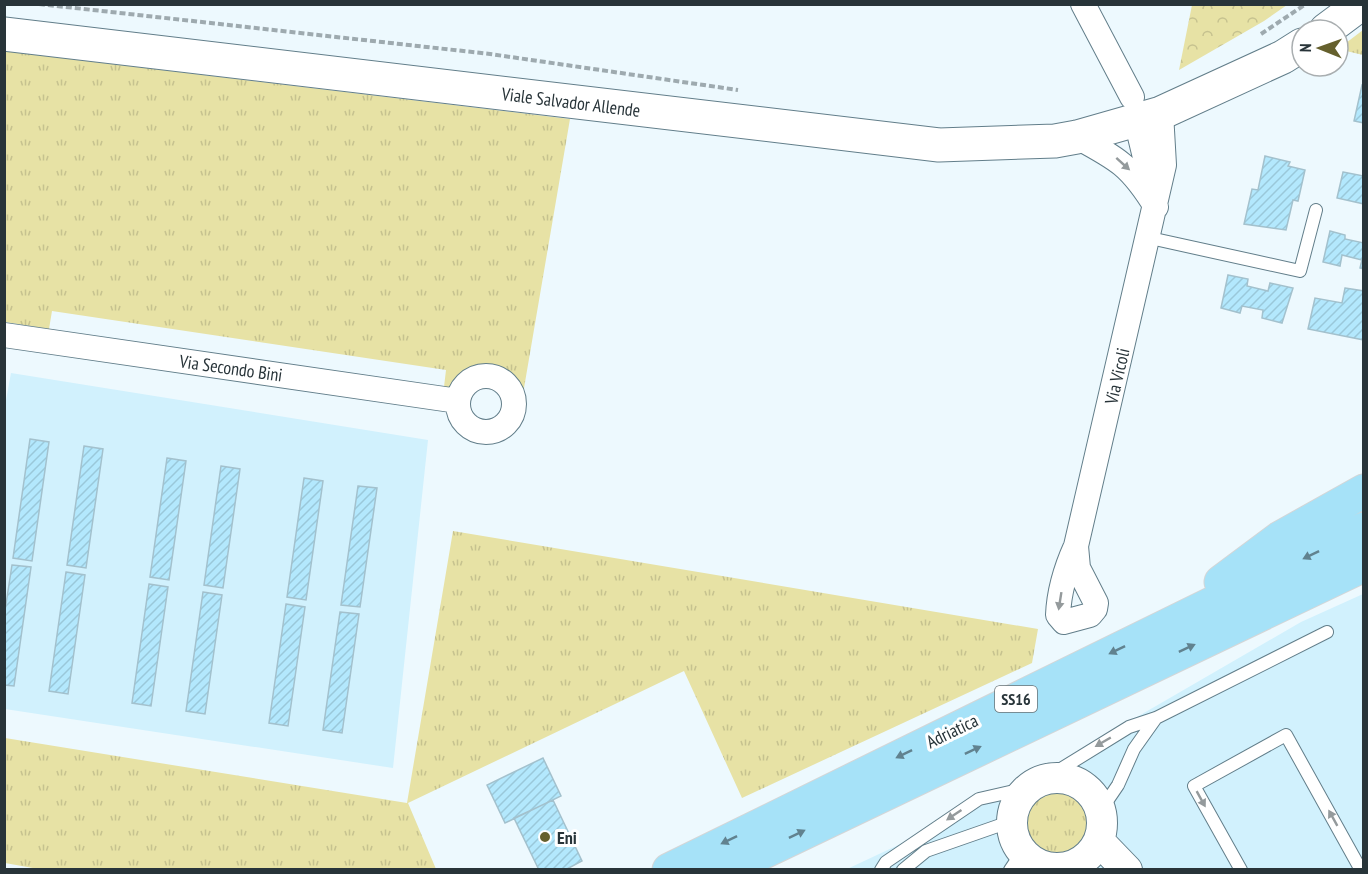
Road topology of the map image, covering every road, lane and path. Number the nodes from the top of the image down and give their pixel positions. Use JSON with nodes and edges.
{"nodes":[{"id":1,"x":39,"y":4,"type":"edge"},
{"id":2,"x":1083,"y":4,"type":"edge"},
{"id":3,"x":1306,"y":4,"type":"edge"},
{"id":4,"x":1361,"y":4,"type":"edge"},
{"id":5,"x":1342,"y":18,"type":"edge"},
{"id":6,"x":4,"y":34,"type":"edge"},
{"id":7,"x":1256,"y":37,"type":"dead end"},
{"id":8,"x":1290,"y":53,"type":"edge"},
{"id":9,"x":747,"y":92,"type":"dead end"},
{"id":10,"x":1143,"y":110,"type":"junction"},
{"id":11,"x":1077,"y":137,"type":"junction"},
{"id":12,"x":1156,"y":207,"type":"junction"},
{"id":13,"x":1316,"y":210,"type":"dead end"},
{"id":14,"x":1150,"y":238,"type":"junction"},
{"id":15,"x":4,"y":335,"type":"edge"},
{"id":16,"x":458,"y":401,"type":"dead end"},
{"id":17,"x":1364,"y":491,"type":"edge"},
{"id":18,"x":1364,"y":529,"type":"edge"},
{"id":19,"x":1076,"y":546,"type":"dead end"},
{"id":20,"x":1364,"y":565,"type":"edge"},
{"id":21,"x":1327,"y":632,"type":"dead end"},
{"id":22,"x":1150,"y":634,"type":"junction"},
{"id":23,"x":1156,"y":718,"type":"junction"},
{"id":24,"x":1035,"y":784,"type":"junction"},
{"id":25,"x":1101,"y":810,"type":"junction"},
{"id":26,"x":1012,"y":821,"type":"junction"},
{"id":27,"x":1099,"y":841,"type":"junction"},
{"id":28,"x":1016,"y":861,"type":"edge"},
{"id":29,"x":1237,"y":868,"type":"edge"},
{"id":30,"x":669,"y":870,"type":"edge"},
{"id":31,"x":726,"y":870,"type":"edge"},
{"id":32,"x":881,"y":870,"type":"edge"},
{"id":33,"x":903,"y":870,"type":"edge"},
{"id":34,"x":1127,"y":870,"type":"edge"},
{"id":35,"x":1361,"y":870,"type":"edge"}],
"edges":[{"from":1,"to":9,"type":"path"},
{"from":2,"to":10,"type":"street","name":"Via Vicoli"},
{"from":3,"to":7,"type":"path"},
{"from":4,"to":5,"type":"main road"},
{"from":6,"to":11,"type":"main road","name":"Viale Salvador Allende"},
{"from":8,"to":10,"type":"main road","name":"Viale Salvador Allende"},
{"from":10,"to":11,"type":"main road","name":"Viale Salvador Allende"},
{"from":10,"to":12,"type":"street","name":"Via Vicoli"},
{"from":11,"to":12,"type":"street","one_way":true},
{"from":12,"to":14,"type":"street","name":"Via Vicoli"},
{"from":13,"to":14,"type":"lane"},
{"from":14,"to":19,"type":"street","name":"Via Vicoli"},
{"from":15,"to":16,"type":"street","name":"Via Secondo Bini"},
{"from":17,"to":22,"type":"highway","number":"SS16"},
{"from":18,"to":22,"type":"highway","name":"Adriatica","number":"SS16","one_way":true},
{"from":31,"to":20,"type":"highway","name":"Adriatica","number":"SS16","one_way":true},
{"from":21,"to":23,"type":"lane"},
{"from":22,"to":30,"type":"highway","name":"Adriatica","number":"SS16","one_way":true},
{"from":23,"to":24,"type":"lane","one_way":true},
{"from":23,"to":25,"type":"lane"},
{"from":24,"to":25,"type":"street"},
{"from":24,"to":26,"type":"street"},
{"from":24,"to":32,"type":"lane","one_way":true},
{"from":25,"to":27,"type":"street"},
{"from":26,"to":28,"type":"street"},
{"from":26,"to":33,"type":"lane"},
{"from":27,"to":28,"type":"street"},
{"from":27,"to":34,"type":"street"},
{"from":35,"to":29,"type":"lane","one_way":true}]}
